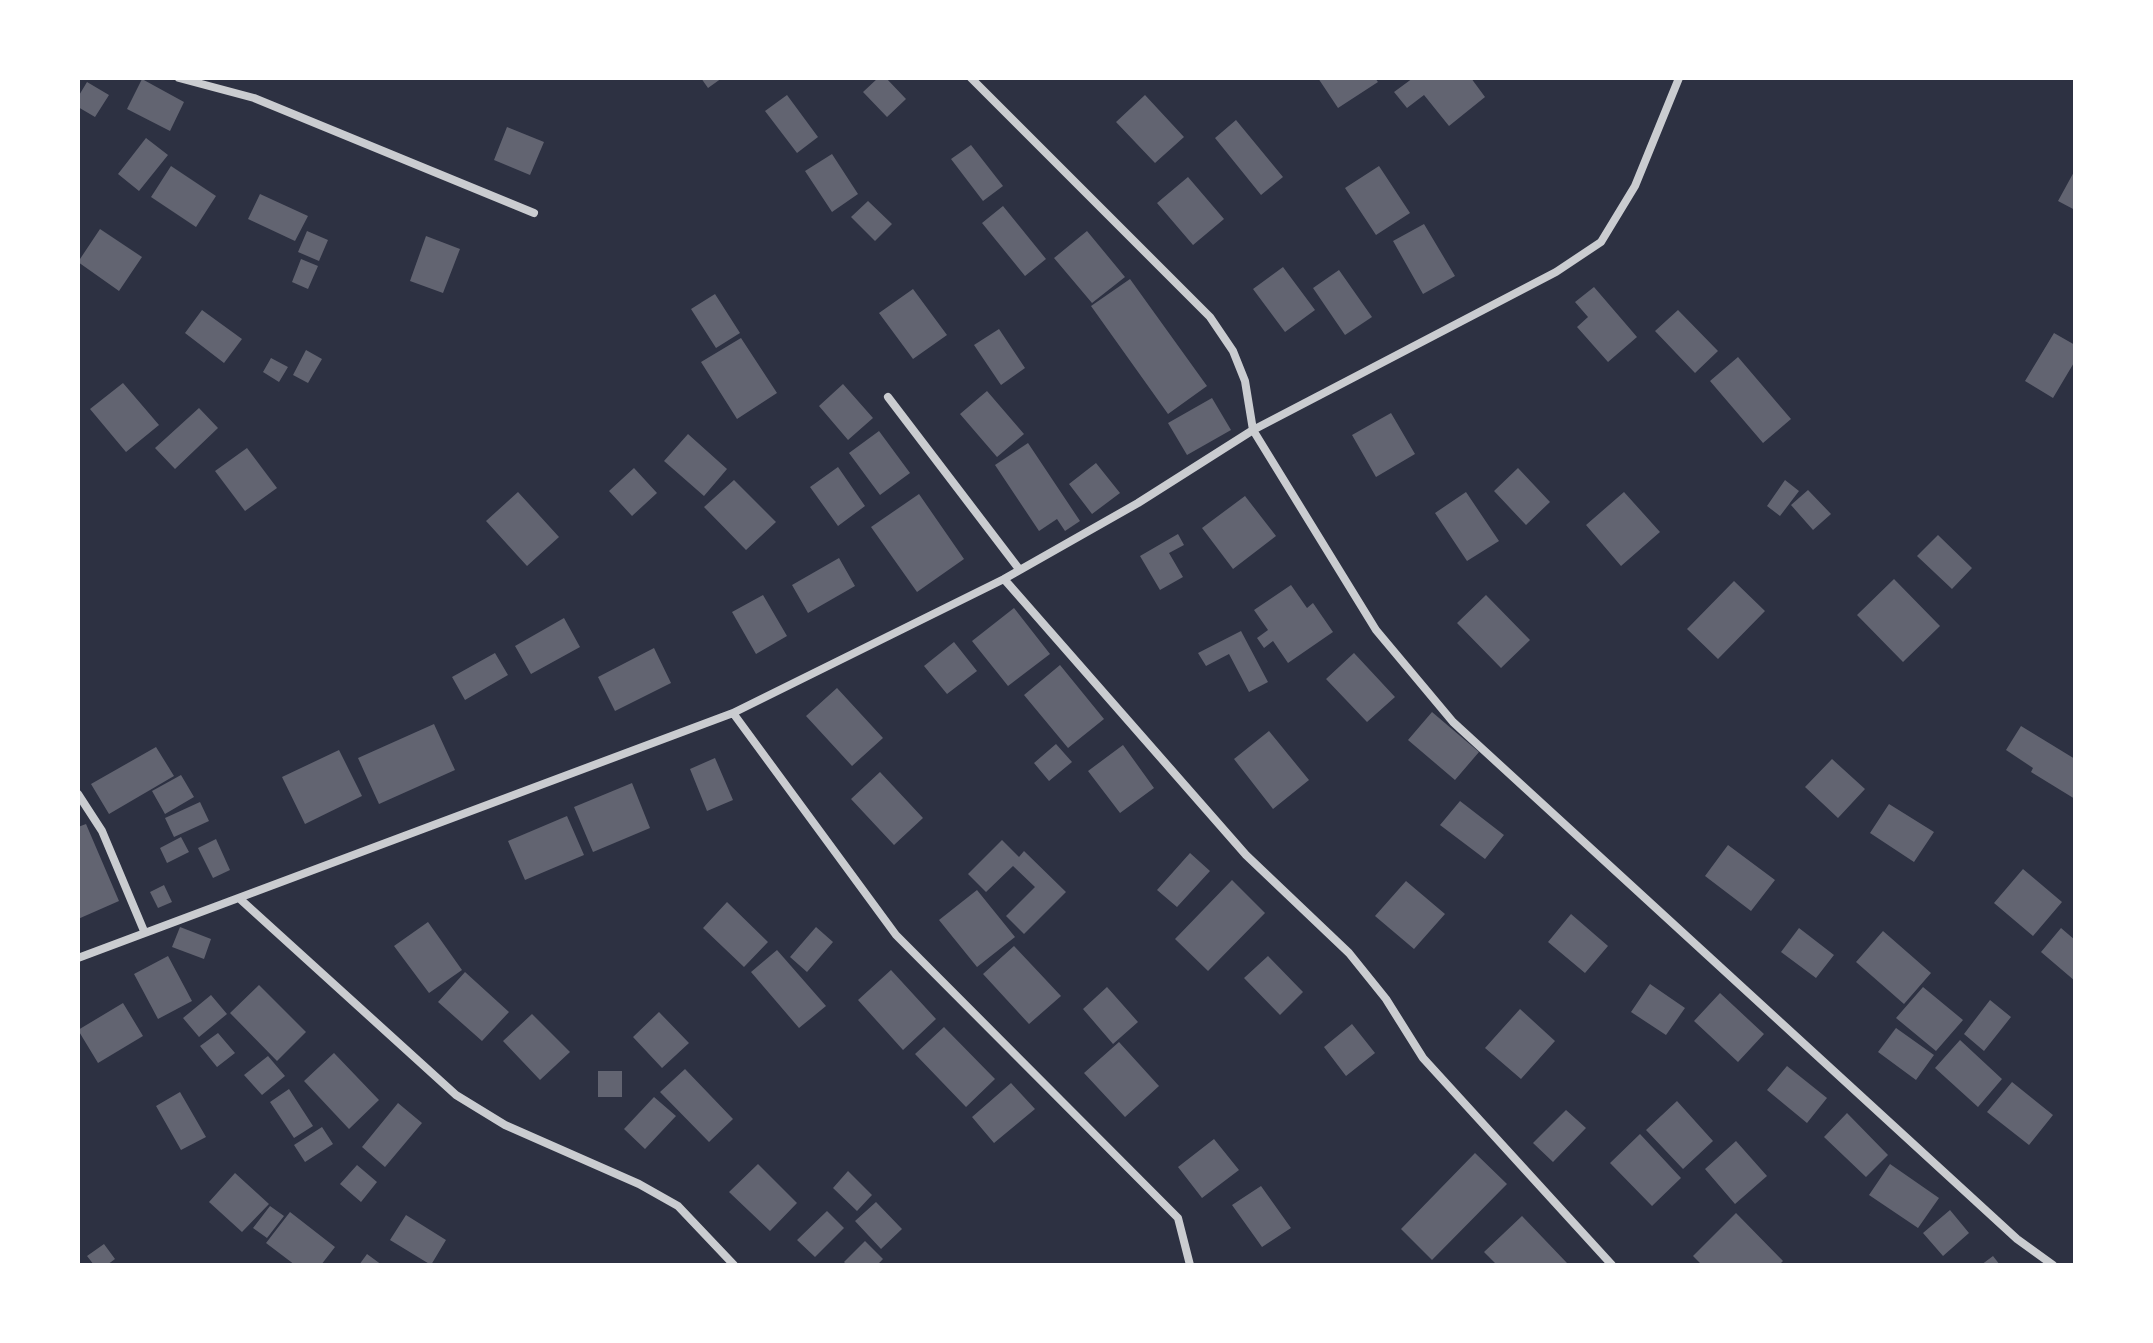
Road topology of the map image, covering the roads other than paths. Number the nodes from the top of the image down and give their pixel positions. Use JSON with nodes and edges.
{"nodes":[{"id":1,"x":179,"y":78,"type":"edge"},
{"id":2,"x":971,"y":78,"type":"edge"},
{"id":3,"x":1679,"y":78,"type":"edge"},
{"id":4,"x":534,"y":213,"type":"dead end"},
{"id":5,"x":888,"y":397,"type":"dead end"},
{"id":6,"x":1253,"y":430,"type":"junction"},
{"id":7,"x":1019,"y":569,"type":"junction"},
{"id":8,"x":1004,"y":579,"type":"junction"},
{"id":9,"x":733,"y":713,"type":"junction"},
{"id":10,"x":78,"y":794,"type":"edge"},
{"id":11,"x":240,"y":899,"type":"junction"},
{"id":12,"x":144,"y":931,"type":"junction"},
{"id":13,"x":78,"y":958,"type":"edge"},
{"id":14,"x":734,"y":1265,"type":"edge"},
{"id":15,"x":1190,"y":1265,"type":"edge"},
{"id":16,"x":1612,"y":1265,"type":"edge"},
{"id":17,"x":2053,"y":1265,"type":"edge"}],
"edges":[{"from":1,"to":4,"type":"street"},
{"from":2,"to":6,"type":"street"},
{"from":3,"to":6,"type":"street"},
{"from":5,"to":7,"type":"street"},
{"from":6,"to":7,"type":"street"},
{"from":6,"to":17,"type":"street"},
{"from":7,"to":8,"type":"street"},
{"from":8,"to":9,"type":"street"},
{"from":8,"to":16,"type":"street"},
{"from":9,"to":11,"type":"street"},
{"from":9,"to":15,"type":"street"},
{"from":10,"to":12,"type":"street"},
{"from":11,"to":12,"type":"street"},
{"from":11,"to":14,"type":"street"},
{"from":12,"to":13,"type":"street"}]}
